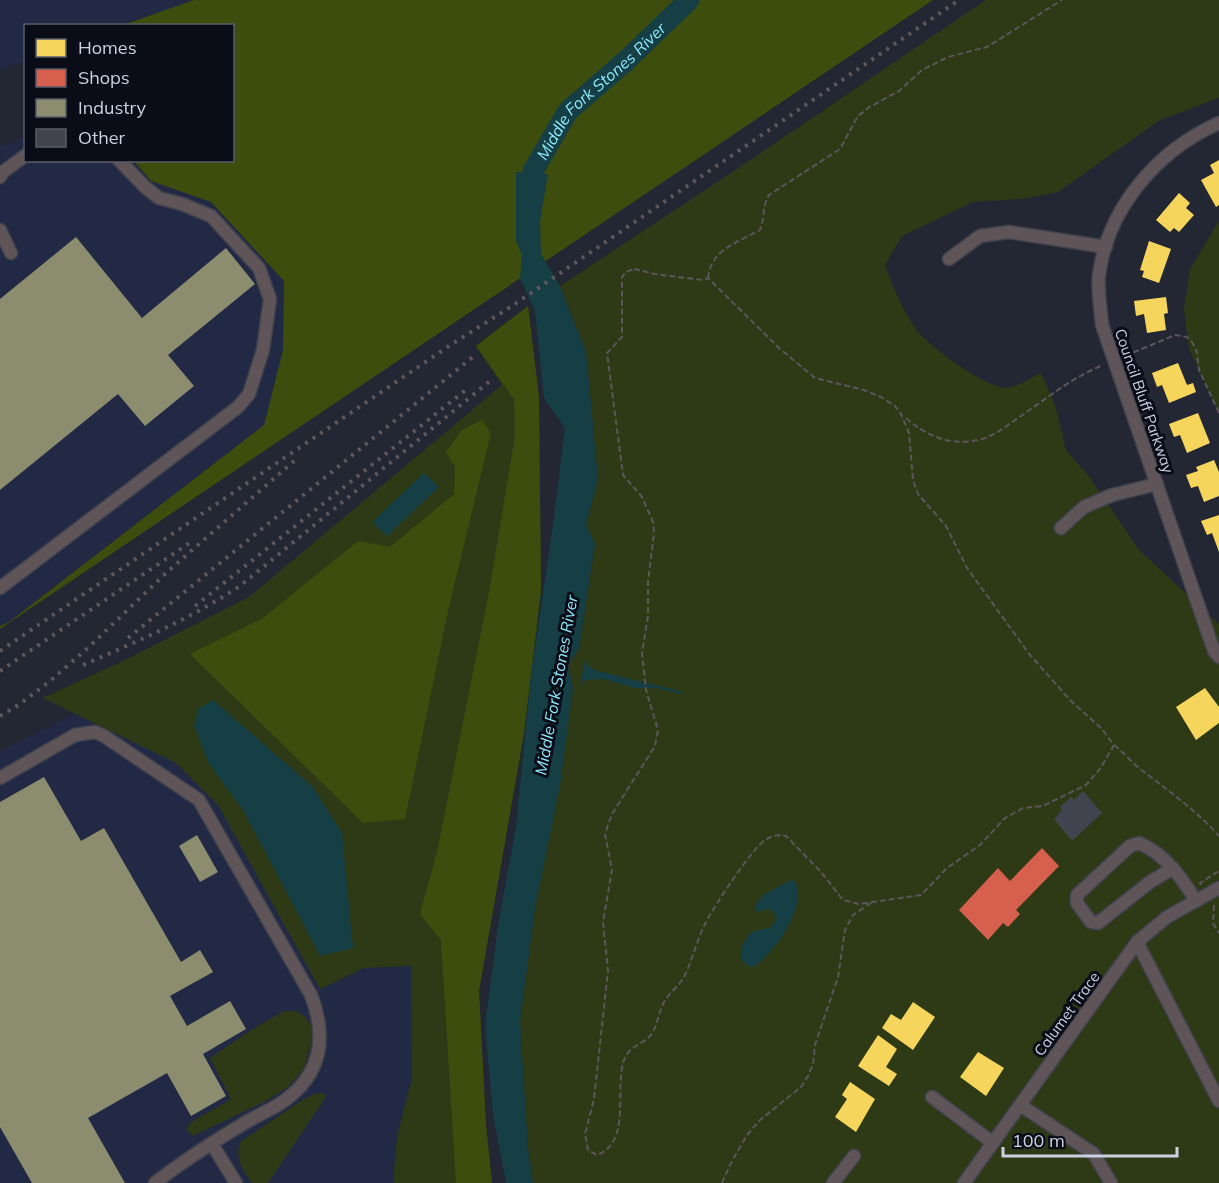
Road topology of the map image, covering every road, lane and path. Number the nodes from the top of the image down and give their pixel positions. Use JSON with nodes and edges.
{"nodes":[{"id":1,"x":1062,"y":0,"type":"edge"},
{"id":2,"x":1219,"y":123,"type":"edge"},
{"id":3,"x":24,"y":156,"type":"edge"},
{"id":4,"x":121,"y":162,"type":"edge"},
{"id":5,"x":0,"y":177,"type":"edge"},
{"id":6,"x":0,"y":230,"type":"edge"},
{"id":7,"x":1106,"y":247,"type":"junction"},
{"id":8,"x":11,"y":253,"type":"dead end"},
{"id":9,"x":949,"y":259,"type":"dead end"},
{"id":10,"x":708,"y":278,"type":"junction"},
{"id":11,"x":1114,"y":360,"type":"junction"},
{"id":12,"x":1219,"y":413,"type":"edge"},
{"id":13,"x":902,"y":414,"type":"junction"},
{"id":14,"x":1157,"y":484,"type":"junction"},
{"id":15,"x":1061,"y":528,"type":"dead end"},
{"id":16,"x":0,"y":588,"type":"edge"},
{"id":17,"x":1219,"y":657,"type":"edge"},
{"id":18,"x":1114,"y":745,"type":"junction"},
{"id":19,"x":0,"y":778,"type":"edge"},
{"id":20,"x":1219,"y":836,"type":"edge"},
{"id":21,"x":1173,"y":868,"type":"junction"},
{"id":22,"x":1219,"y":871,"type":"edge"},
{"id":23,"x":1202,"y":886,"type":"dead end"},
{"id":24,"x":1219,"y":888,"type":"edge"},
{"id":25,"x":877,"y":900,"type":"junction"},
{"id":26,"x":1196,"y":901,"type":"junction"},
{"id":27,"x":1213,"y":903,"type":"dead end"},
{"id":28,"x":1219,"y":933,"type":"edge"},
{"id":29,"x":1137,"y":942,"type":"junction"},
{"id":30,"x":932,"y":1097,"type":"dead end"},
{"id":31,"x":1219,"y":1101,"type":"edge"},
{"id":32,"x":1020,"y":1105,"type":"junction"},
{"id":33,"x":993,"y":1143,"type":"junction"},
{"id":34,"x":212,"y":1144,"type":"junction"},
{"id":35,"x":854,"y":1156,"type":"dead end"},
{"id":36,"x":155,"y":1183,"type":"edge"},
{"id":37,"x":236,"y":1183,"type":"edge"},
{"id":38,"x":722,"y":1183,"type":"edge"},
{"id":39,"x":833,"y":1183,"type":"edge"},
{"id":40,"x":964,"y":1183,"type":"edge"},
{"id":41,"x":1111,"y":1183,"type":"edge"}],
"edges":[{"from":1,"to":10,"type":"path"},
{"from":2,"to":7,"type":"street","name":"Council Bluff Parkway"},
{"from":3,"to":5,"type":"street"},
{"from":4,"to":16,"type":"street"},
{"from":6,"to":8,"type":"street"},
{"from":7,"to":9,"type":"street"},
{"from":7,"to":11,"type":"street","name":"Council Bluff Parkway"},
{"from":10,"to":13,"type":"path"},
{"from":10,"to":25,"type":"path"},
{"from":11,"to":12,"type":"path"},
{"from":11,"to":13,"type":"path"},
{"from":11,"to":14,"type":"street","name":"Council Bluff Parkway"},
{"from":13,"to":18,"type":"path"},
{"from":14,"to":15,"type":"street"},
{"from":14,"to":17,"type":"street","name":"Council Bluff Parkway"},
{"from":18,"to":20,"type":"path"},
{"from":18,"to":25,"type":"path"},
{"from":19,"to":34,"type":"street"},
{"from":21,"to":21,"type":"street"},
{"from":21,"to":26,"type":"street"},
{"from":22,"to":23,"type":"path"},
{"from":24,"to":26,"type":"street","name":"Calumet Trace"},
{"from":25,"to":38,"type":"path"},
{"from":26,"to":29,"type":"street","name":"Calumet Trace"},
{"from":27,"to":28,"type":"path"},
{"from":29,"to":31,"type":"street"},
{"from":29,"to":32,"type":"street","name":"Calumet Trace"},
{"from":30,"to":33,"type":"street"},
{"from":32,"to":33,"type":"street","name":"Calumet Trace"},
{"from":32,"to":41,"type":"street"},
{"from":33,"to":40,"type":"street","name":"Calumet Trace"},
{"from":34,"to":36,"type":"street"},
{"from":34,"to":37,"type":"street"},
{"from":35,"to":39,"type":"street"}]}
